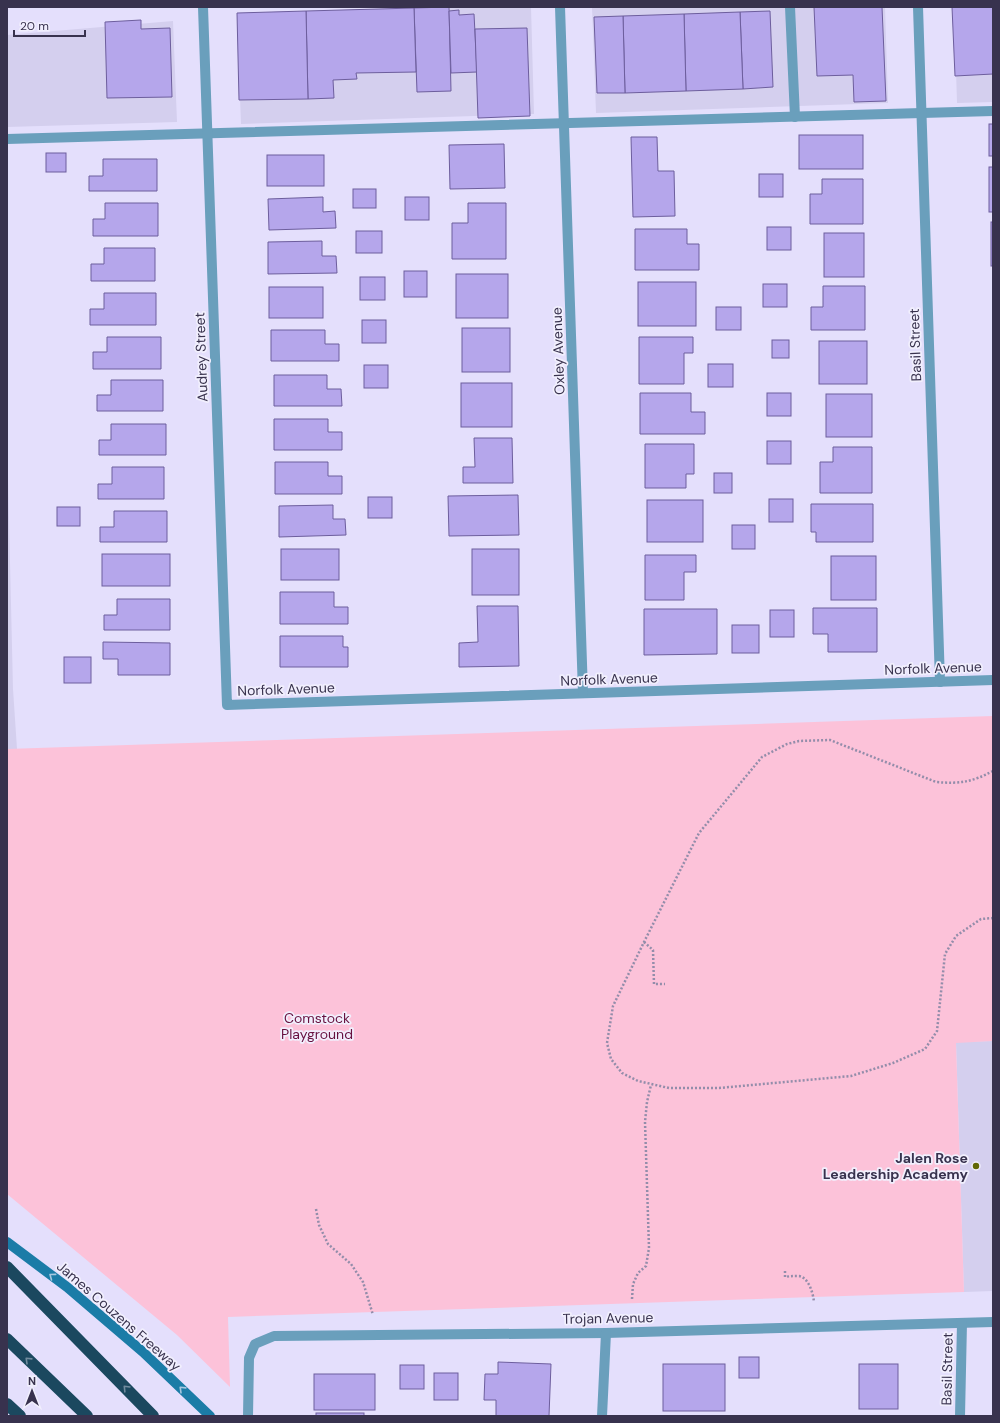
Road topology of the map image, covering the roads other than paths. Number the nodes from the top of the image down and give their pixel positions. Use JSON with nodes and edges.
{"nodes":[{"id":1,"x":203,"y":7,"type":"edge"},
{"id":2,"x":560,"y":7,"type":"edge"},
{"id":3,"x":790,"y":7,"type":"edge"},
{"id":4,"x":918,"y":7,"type":"edge"},
{"id":5,"x":993,"y":111,"type":"edge"},
{"id":6,"x":921,"y":114,"type":"junction"},
{"id":7,"x":795,"y":117,"type":"junction"},
{"id":8,"x":564,"y":123,"type":"junction"},
{"id":9,"x":208,"y":133,"type":"junction"},
{"id":10,"x":7,"y":139,"type":"edge"},
{"id":11,"x":993,"y":680,"type":"edge"},
{"id":12,"x":940,"y":682,"type":"junction"},
{"id":13,"x":583,"y":694,"type":"junction"},
{"id":14,"x":227,"y":705,"type":"joint"},
{"id":15,"x":7,"y":1242,"type":"edge"},
{"id":16,"x":7,"y":1267,"type":"edge"},
{"id":17,"x":993,"y":1322,"type":"edge"},
{"id":18,"x":962,"y":1323,"type":"junction"},
{"id":19,"x":606,"y":1333,"type":"junction"},
{"id":20,"x":7,"y":1339,"type":"edge"},
{"id":21,"x":7,"y":1404,"type":"edge"},
{"id":22,"x":20,"y":1416,"type":"edge"},
{"id":23,"x":87,"y":1416,"type":"edge"},
{"id":24,"x":153,"y":1416,"type":"edge"},
{"id":25,"x":210,"y":1416,"type":"edge"},
{"id":26,"x":248,"y":1416,"type":"edge"},
{"id":27,"x":602,"y":1416,"type":"edge"},
{"id":28,"x":960,"y":1416,"type":"edge"}],
"edges":[{"from":1,"to":9,"type":"street","name":"Audrey Street"},
{"from":2,"to":8,"type":"street","name":"Oxley Avenue"},
{"from":3,"to":7,"type":"street"},
{"from":4,"to":6,"type":"street","name":"Basil Street"},
{"from":5,"to":6,"type":"street"},
{"from":6,"to":7,"type":"street"},
{"from":6,"to":12,"type":"street","name":"Basil Street"},
{"from":7,"to":8,"type":"street"},
{"from":8,"to":9,"type":"street"},
{"from":8,"to":13,"type":"street","name":"Oxley Avenue"},
{"from":9,"to":10,"type":"street"},
{"from":9,"to":14,"type":"street","name":"Audrey Street"},
{"from":11,"to":12,"type":"street","name":"Norfolk Avenue"},
{"from":12,"to":13,"type":"street","name":"Norfolk Avenue"},
{"from":13,"to":14,"type":"street","name":"Norfolk Avenue"},
{"from":25,"to":15,"type":"main road","name":"James Couzens Freeway","one_way":true},
{"from":24,"to":16,"type":"highway","one_way":true},
{"from":17,"to":18,"type":"street","name":"Trojan Avenue"},
{"from":18,"to":19,"type":"street","name":"Trojan Avenue"},
{"from":18,"to":28,"type":"street","name":"Basil Street"},
{"from":19,"to":26,"type":"street","name":"Trojan Avenue"},
{"from":19,"to":27,"type":"street"},
{"from":23,"to":20,"type":"highway","one_way":true},
{"from":21,"to":22,"type":"highway"}]}
